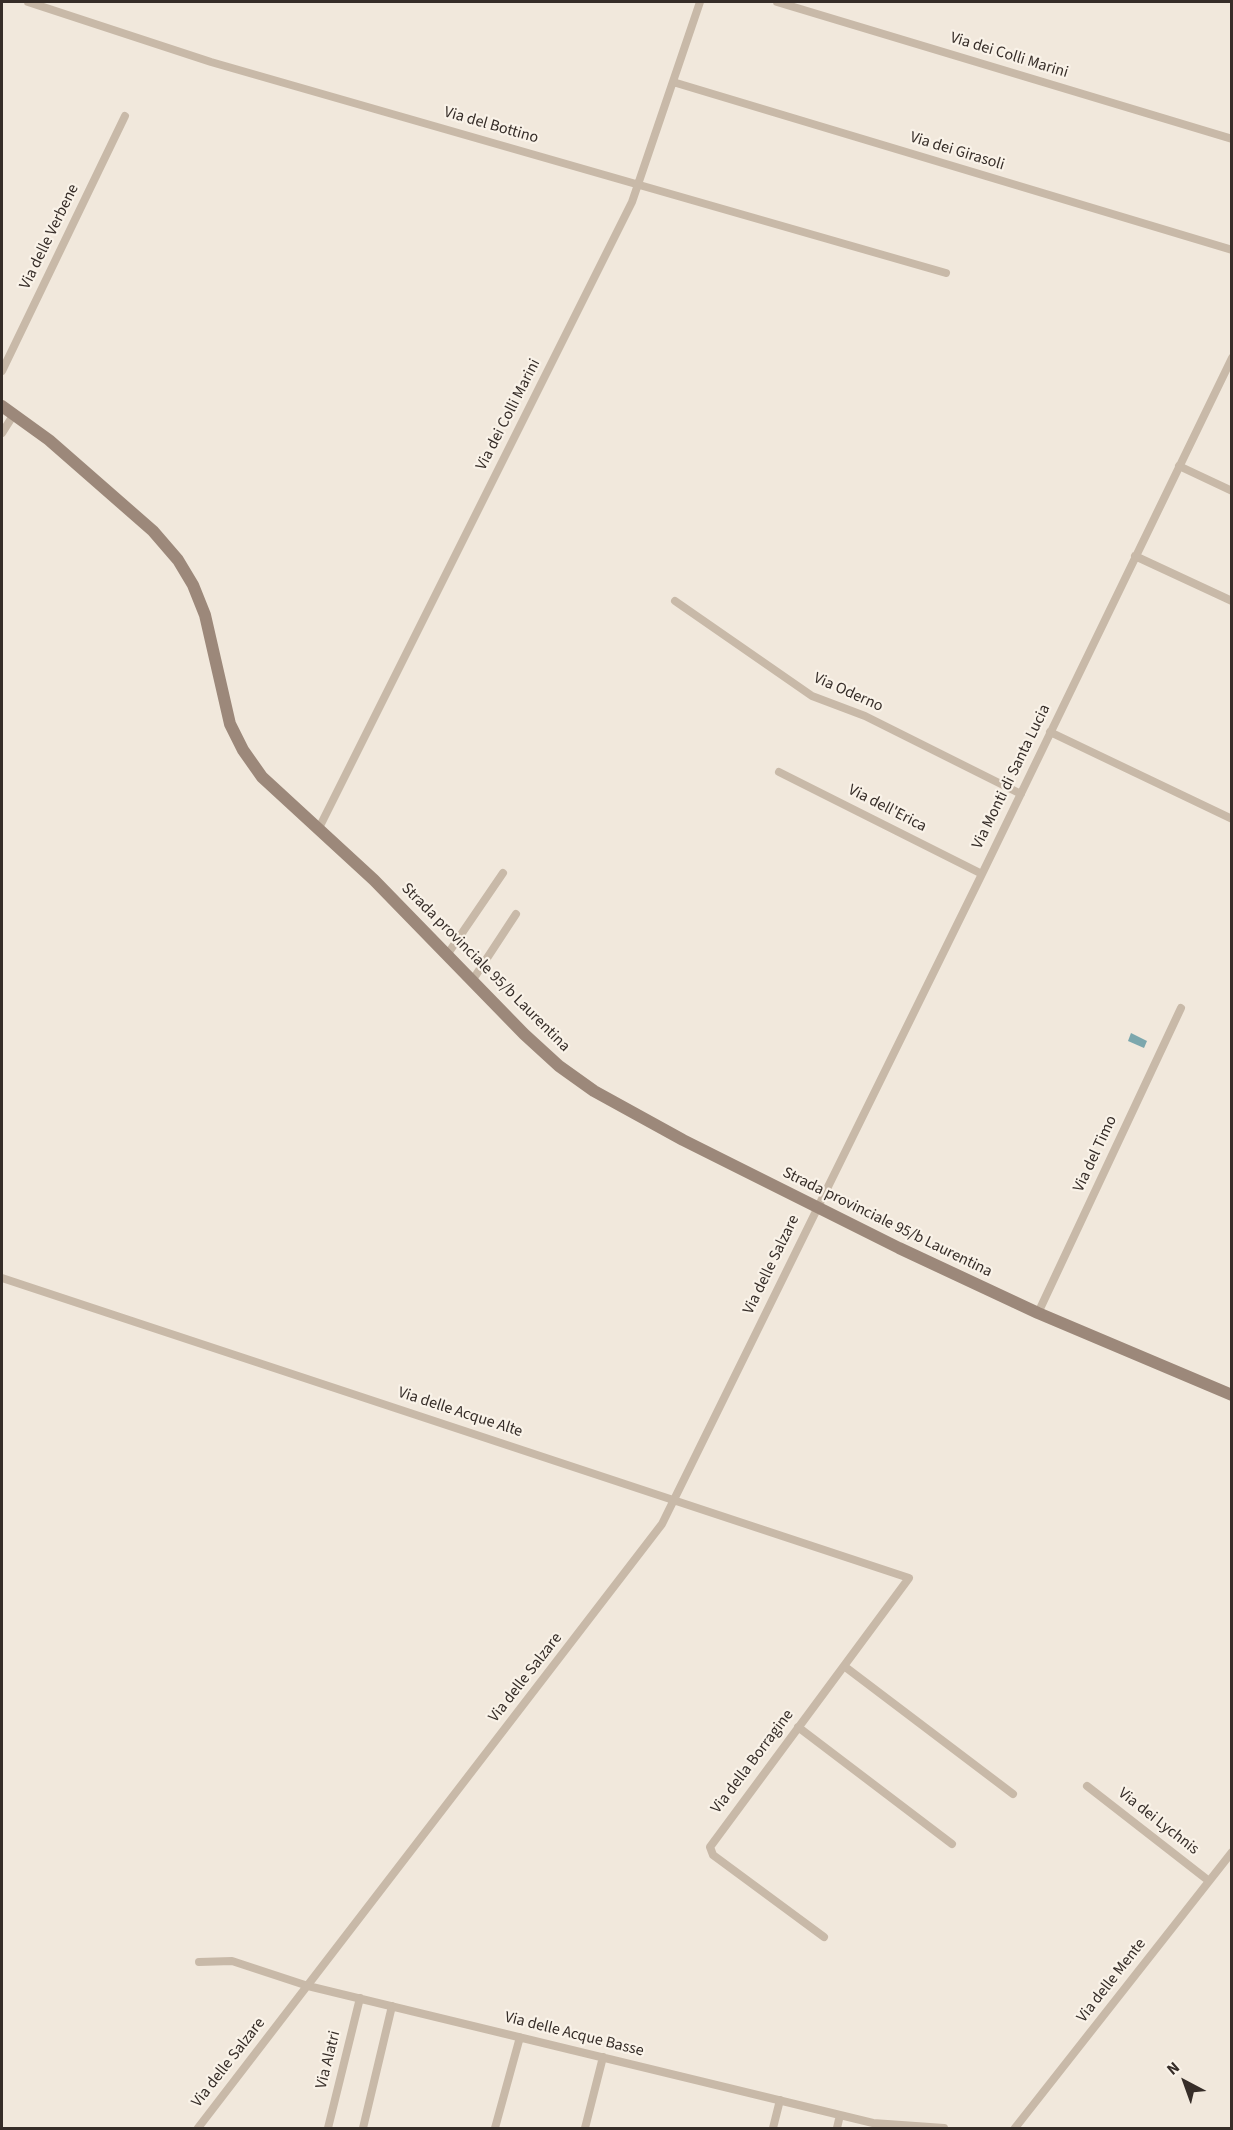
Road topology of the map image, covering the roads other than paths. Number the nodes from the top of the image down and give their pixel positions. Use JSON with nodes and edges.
{"nodes":[{"id":1,"x":28,"y":2,"type":"edge"},
{"id":2,"x":700,"y":2,"type":"edge"},
{"id":3,"x":777,"y":2,"type":"edge"},
{"id":4,"x":674,"y":82,"type":"junction"},
{"id":5,"x":125,"y":116,"type":"dead end"},
{"id":6,"x":1232,"y":139,"type":"edge"},
{"id":7,"x":639,"y":186,"type":"junction"},
{"id":8,"x":1232,"y":250,"type":"edge"},
{"id":9,"x":946,"y":273,"type":"dead end"},
{"id":10,"x":1232,"y":358,"type":"edge"},
{"id":11,"x":2,"y":371,"type":"edge"},
{"id":12,"x":2,"y":406,"type":"edge"},
{"id":13,"x":14,"y":414,"type":"junction"},
{"id":14,"x":2,"y":433,"type":"edge"},
{"id":15,"x":1179,"y":466,"type":"junction"},
{"id":16,"x":1232,"y":491,"type":"edge"},
{"id":17,"x":1135,"y":556,"type":"junction"},
{"id":18,"x":675,"y":601,"type":"dead end"},
{"id":19,"x":1232,"y":601,"type":"edge"},
{"id":20,"x":1050,"y":732,"type":"junction"},
{"id":21,"x":779,"y":771,"type":"dead end"},
{"id":22,"x":1021,"y":794,"type":"junction"},
{"id":23,"x":1232,"y":819,"type":"edge"},
{"id":24,"x":318,"y":830,"type":"junction"},
{"id":25,"x":503,"y":873,"type":"dead end"},
{"id":26,"x":982,"y":874,"type":"junction"},
{"id":27,"x":516,"y":914,"type":"dead end"},
{"id":28,"x":447,"y":955,"type":"junction"},
{"id":29,"x":472,"y":981,"type":"junction"},
{"id":30,"x":1181,"y":1008,"type":"dead end"},
{"id":31,"x":817,"y":1208,"type":"junction"},
{"id":32,"x":2,"y":1278,"type":"edge"},
{"id":33,"x":1038,"y":1313,"type":"junction"},
{"id":34,"x":1232,"y":1395,"type":"edge"},
{"id":35,"x":674,"y":1500,"type":"junction"},
{"id":36,"x":909,"y":1578,"type":"joint"},
{"id":37,"x":843,"y":1666,"type":"junction"},
{"id":38,"x":798,"y":1727,"type":"junction"},
{"id":39,"x":1088,"y":1786,"type":"dead end"},
{"id":40,"x":1013,"y":1794,"type":"dead end"},
{"id":41,"x":952,"y":1844,"type":"dead end"},
{"id":42,"x":1232,"y":1852,"type":"edge"},
{"id":43,"x":1209,"y":1881,"type":"junction"},
{"id":44,"x":824,"y":1937,"type":"dead end"},
{"id":45,"x":198,"y":1962,"type":"dead end"},
{"id":46,"x":308,"y":1986,"type":"junction"},
{"id":47,"x":360,"y":1998,"type":"junction"},
{"id":48,"x":392,"y":2006,"type":"junction"},
{"id":49,"x":520,"y":2037,"type":"junction"},
{"id":50,"x":603,"y":2057,"type":"junction"},
{"id":51,"x":780,"y":2100,"type":"junction"},
{"id":52,"x":840,"y":2115,"type":"junction"},
{"id":53,"x":897,"y":2127,"type":"edge"},
{"id":54,"x":198,"y":2128,"type":"edge"},
{"id":55,"x":328,"y":2128,"type":"edge"},
{"id":56,"x":363,"y":2128,"type":"edge"},
{"id":57,"x":495,"y":2128,"type":"edge"},
{"id":58,"x":585,"y":2128,"type":"edge"},
{"id":59,"x":773,"y":2128,"type":"edge"},
{"id":60,"x":837,"y":2128,"type":"edge"},
{"id":61,"x":944,"y":2128,"type":"edge"},
{"id":62,"x":1015,"y":2128,"type":"edge"}],
"edges":[{"from":1,"to":7,"type":"street","name":"Via del Bottino"},
{"from":2,"to":4,"type":"street","name":"Via dei Colli Marini"},
{"from":3,"to":6,"type":"street","name":"Via dei Colli Marini"},
{"from":4,"to":7,"type":"street","name":"Via dei Colli Marini"},
{"from":4,"to":8,"type":"street","name":"Via dei Girasoli"},
{"from":5,"to":11,"type":"street","name":"Via delle Verbene"},
{"from":7,"to":9,"type":"street","name":"Via del Bottino"},
{"from":7,"to":24,"type":"street","name":"Via dei Colli Marini"},
{"from":10,"to":15,"type":"street","name":"Via Monti di Santa Lucia"},
{"from":12,"to":13,"type":"main road","name":"Strada provinciale 95/b Laurentina"},
{"from":13,"to":14,"type":"street"},
{"from":13,"to":24,"type":"main road","name":"Strada provinciale 95/b Laurentina"},
{"from":15,"to":16,"type":"street"},
{"from":15,"to":17,"type":"street","name":"Via Monti di Santa Lucia"},
{"from":17,"to":19,"type":"street"},
{"from":17,"to":20,"type":"street","name":"Via Monti di Santa Lucia"},
{"from":18,"to":22,"type":"street","name":"Via Oderno"},
{"from":20,"to":22,"type":"street","name":"Via Monti di Santa Lucia"},
{"from":20,"to":23,"type":"street"},
{"from":21,"to":26,"type":"street","name":"Via dell'Erica"},
{"from":22,"to":26,"type":"street","name":"Via Monti di Santa Lucia"},
{"from":24,"to":28,"type":"main road","name":"Strada provinciale 95/b Laurentina"},
{"from":25,"to":28,"type":"street"},
{"from":26,"to":31,"type":"street","name":"Via Monti di Santa Lucia"},
{"from":27,"to":29,"type":"street"},
{"from":28,"to":29,"type":"main road","name":"Strada provinciale 95/b Laurentina"},
{"from":29,"to":31,"type":"main road","name":"Strada provinciale 95/b Laurentina"},
{"from":30,"to":33,"type":"street","name":"Via del Timo"},
{"from":31,"to":33,"type":"main road","name":"Strada provinciale 95/b Laurentina"},
{"from":31,"to":35,"type":"street","name":"Via delle Salzare"},
{"from":32,"to":35,"type":"street","name":"Via delle Acque Alte"},
{"from":33,"to":34,"type":"main road","name":"Strada provinciale 95/b Laurentina"},
{"from":35,"to":36,"type":"street","name":"Via delle Acque Alte"},
{"from":35,"to":46,"type":"street","name":"Via delle Salzare"},
{"from":36,"to":37,"type":"street","name":"Via della Borragine"},
{"from":37,"to":38,"type":"street","name":"Via della Borragine"},
{"from":37,"to":40,"type":"street"},
{"from":38,"to":41,"type":"street"},
{"from":38,"to":44,"type":"street","name":"Via della Borragine"},
{"from":39,"to":43,"type":"street","name":"Via dei Lychnis"},
{"from":42,"to":43,"type":"street","name":"Via delle Mente"},
{"from":43,"to":62,"type":"street","name":"Via delle Mente"},
{"from":45,"to":46,"type":"street","name":"Via delle Acque Basse"},
{"from":46,"to":47,"type":"street","name":"Via delle Acque Basse"},
{"from":46,"to":54,"type":"street","name":"Via delle Salzare"},
{"from":47,"to":48,"type":"street","name":"Via delle Acque Basse"},
{"from":47,"to":55,"type":"street","name":"Via Alatri"},
{"from":48,"to":49,"type":"street","name":"Via delle Acque Basse"},
{"from":48,"to":56,"type":"street"},
{"from":49,"to":50,"type":"street","name":"Via delle Acque Basse"},
{"from":49,"to":57,"type":"street"},
{"from":50,"to":51,"type":"street","name":"Via delle Acque Basse"},
{"from":50,"to":58,"type":"street"},
{"from":51,"to":52,"type":"street","name":"Via delle Acque Basse"},
{"from":51,"to":59,"type":"street"},
{"from":52,"to":53,"type":"street","name":"Via delle Acque Basse"},
{"from":52,"to":60,"type":"street"},
{"from":53,"to":61,"type":"street","name":"Via delle Acque Basse"}]}
